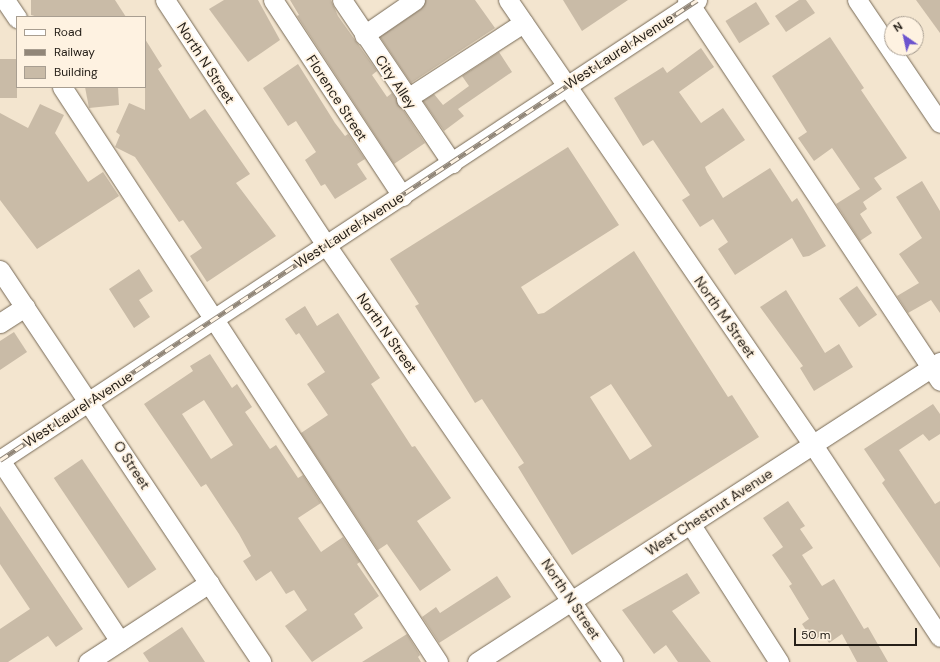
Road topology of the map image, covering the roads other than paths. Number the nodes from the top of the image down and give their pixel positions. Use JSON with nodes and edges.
{"nodes":[{"id":1,"x":5,"y":0,"type":"edge"},
{"id":2,"x":165,"y":0,"type":"edge"},
{"id":3,"x":273,"y":0,"type":"edge"},
{"id":4,"x":342,"y":0,"type":"edge"},
{"id":5,"x":414,"y":0,"type":"edge"},
{"id":6,"x":508,"y":0,"type":"edge"},
{"id":7,"x":857,"y":0,"type":"edge"},
{"id":8,"x":691,"y":2,"type":"edge"},
{"id":9,"x":16,"y":16,"type":"edge"},
{"id":10,"x":523,"y":23,"type":"junction"},
{"id":11,"x":364,"y":35,"type":"junction"},
{"id":12,"x":566,"y":86,"type":"junction"},
{"id":13,"x":63,"y":88,"type":"edge"},
{"id":14,"x":406,"y":99,"type":"junction"},
{"id":15,"x":940,"y":123,"type":"edge"},
{"id":16,"x":452,"y":163,"type":"junction"},
{"id":17,"x":402,"y":196,"type":"junction"},
{"id":18,"x":326,"y":245,"type":"junction"},
{"id":19,"x":0,"y":270,"type":"edge"},
{"id":20,"x":25,"y":307,"type":"junction"},
{"id":21,"x":213,"y":320,"type":"junction"},
{"id":22,"x":0,"y":323,"type":"edge"},
{"id":23,"x":937,"y":370,"type":"edge"},
{"id":24,"x":90,"y":401,"type":"junction"},
{"id":25,"x":814,"y":445,"type":"junction"},
{"id":26,"x":0,"y":460,"type":"edge"},
{"id":27,"x":691,"y":525,"type":"junction"},
{"id":28,"x":209,"y":583,"type":"junction"},
{"id":29,"x":572,"y":598,"type":"junction"},
{"id":30,"x":940,"y":637,"type":"edge"},
{"id":31,"x":120,"y":642,"type":"junction"},
{"id":32,"x":88,"y":662,"type":"edge"},
{"id":33,"x":261,"y":662,"type":"edge"},
{"id":34,"x":438,"y":662,"type":"edge"},
{"id":35,"x":477,"y":662,"type":"edge"},
{"id":36,"x":613,"y":662,"type":"edge"},
{"id":37,"x":779,"y":662,"type":"edge"}],
"edges":[{"from":1,"to":9,"type":"street"},
{"from":2,"to":18,"type":"street","name":"North N Street"},
{"from":3,"to":17,"type":"street","name":"Florence Street"},
{"from":4,"to":11,"type":"street","name":"City Alley"},
{"from":5,"to":11,"type":"street"},
{"from":6,"to":10,"type":"street","name":"North M Street"},
{"from":7,"to":15,"type":"street"},
{"from":8,"to":12,"type":"street","name":"West Laurel Avenue"},
{"from":8,"to":23,"type":"street"},
{"from":10,"to":12,"type":"street","name":"North M Street"},
{"from":10,"to":14,"type":"street"},
{"from":11,"to":14,"type":"street","name":"City Alley"},
{"from":12,"to":16,"type":"street","name":"West Laurel Avenue"},
{"from":12,"to":25,"type":"street","name":"North M Street"},
{"from":13,"to":21,"type":"street"},
{"from":14,"to":16,"type":"street","name":"City Alley"},
{"from":16,"to":17,"type":"street","name":"West Laurel Avenue"},
{"from":17,"to":18,"type":"street","name":"West Laurel Avenue"},
{"from":18,"to":21,"type":"street","name":"West Laurel Avenue"},
{"from":18,"to":29,"type":"street","name":"North N Street"},
{"from":19,"to":20,"type":"street","name":"O Street"},
{"from":20,"to":22,"type":"street"},
{"from":20,"to":24,"type":"street","name":"O Street"},
{"from":21,"to":24,"type":"street","name":"West Laurel Avenue"},
{"from":21,"to":34,"type":"street"},
{"from":23,"to":25,"type":"street","name":"West Chestnut Avenue"},
{"from":24,"to":26,"type":"street","name":"West Laurel Avenue"},
{"from":24,"to":28,"type":"street","name":"O Street"},
{"from":25,"to":27,"type":"street","name":"West Chestnut Avenue"},
{"from":25,"to":30,"type":"street","name":"North M Street"},
{"from":26,"to":31,"type":"street"},
{"from":27,"to":29,"type":"street","name":"West Chestnut Avenue"},
{"from":27,"to":37,"type":"street"},
{"from":28,"to":31,"type":"street"},
{"from":28,"to":33,"type":"street","name":"O Street"},
{"from":29,"to":35,"type":"street","name":"West Chestnut Avenue"},
{"from":29,"to":36,"type":"street","name":"North N Street"},
{"from":31,"to":32,"type":"street"}]}
